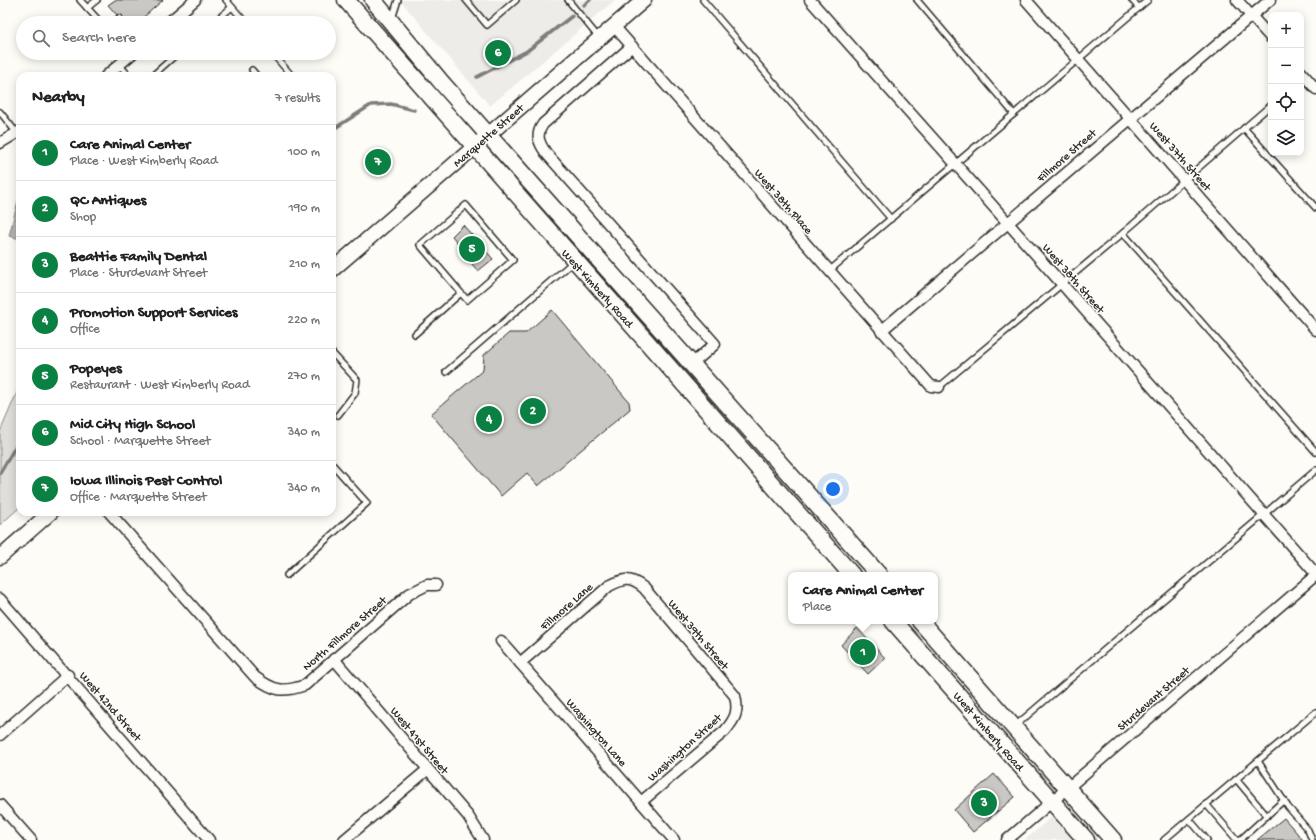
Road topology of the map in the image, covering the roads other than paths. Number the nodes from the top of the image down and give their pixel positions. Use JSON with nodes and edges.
{"nodes":[{"id":1,"x":80,"y":0,"type":"edge"},
{"id":2,"x":97,"y":0,"type":"edge"},
{"id":3,"x":195,"y":0,"type":"edge"},
{"id":4,"x":226,"y":0,"type":"edge"},
{"id":5,"x":346,"y":0,"type":"edge"},
{"id":6,"x":398,"y":0,"type":"edge"},
{"id":7,"x":466,"y":0,"type":"edge"},
{"id":8,"x":516,"y":0,"type":"edge"},
{"id":9,"x":568,"y":0,"type":"edge"},
{"id":10,"x":644,"y":0,"type":"edge"},
{"id":11,"x":703,"y":0,"type":"edge"},
{"id":12,"x":810,"y":0,"type":"edge"},
{"id":13,"x":917,"y":0,"type":"edge"},
{"id":14,"x":1026,"y":0,"type":"edge"},
{"id":15,"x":1132,"y":0,"type":"edge"},
{"id":16,"x":1148,"y":0,"type":"edge"},
{"id":17,"x":1237,"y":0,"type":"edge"},
{"id":18,"x":1270,"y":0,"type":"edge"},
{"id":19,"x":376,"y":1,"type":"edge"},
{"id":20,"x":232,"y":7,"type":"junction"},
{"id":21,"x":87,"y":8,"type":"junction"},
{"id":22,"x":1139,"y":8,"type":"junction"},
{"id":23,"x":94,"y":16,"type":"edge"},
{"id":24,"x":176,"y":16,"type":"edge"},
{"id":25,"x":221,"y":16,"type":"edge"},
{"id":26,"x":240,"y":16,"type":"edge"},
{"id":27,"x":1251,"y":16,"type":"junction"},
{"id":28,"x":391,"y":22,"type":"junction"},
{"id":29,"x":614,"y":26,"type":"junction"},
{"id":30,"x":1268,"y":35,"type":"edge"},
{"id":31,"x":599,"y":38,"type":"junction"},
{"id":32,"x":632,"y":46,"type":"junction"},
{"id":33,"x":1078,"y":59,"type":"junction"},
{"id":34,"x":123,"y":60,"type":"edge"},
{"id":35,"x":170,"y":60,"type":"edge"},
{"id":36,"x":278,"y":60,"type":"edge"},
{"id":37,"x":119,"y":64,"type":"junction"},
{"id":38,"x":110,"y":72,"type":"edge"},
{"id":39,"x":126,"y":72,"type":"edge"},
{"id":40,"x":157,"y":72,"type":"edge"},
{"id":41,"x":289,"y":72,"type":"edge"},
{"id":42,"x":1304,"y":77,"type":"edge"},
{"id":43,"x":1316,"y":89,"type":"edge"},
{"id":44,"x":1268,"y":108,"type":"edge"},
{"id":45,"x":0,"y":112,"type":"edge"},
{"id":46,"x":1014,"y":114,"type":"junction"},
{"id":47,"x":1130,"y":118,"type":"junction"},
{"id":48,"x":1244,"y":128,"type":"junction"},
{"id":49,"x":16,"y":129,"type":"edge"},
{"id":50,"x":16,"y":132,"type":"edge"},
{"id":51,"x":488,"y":135,"type":"junction"},
{"id":52,"x":0,"y":143,"type":"edge"},
{"id":53,"x":474,"y":147,"type":"junction"},
{"id":54,"x":955,"y":164,"type":"junction"},
{"id":55,"x":1184,"y":180,"type":"junction"},
{"id":56,"x":1316,"y":208,"type":"edge"},
{"id":57,"x":891,"y":219,"type":"junction"},
{"id":58,"x":1007,"y":222,"type":"junction"},
{"id":59,"x":1123,"y":233,"type":"junction"},
{"id":60,"x":574,"y":261,"type":"junction"},
{"id":61,"x":336,"y":265,"type":"edge"},
{"id":62,"x":829,"y":272,"type":"junction"},
{"id":63,"x":1062,"y":284,"type":"junction"},
{"id":64,"x":461,"y":293,"type":"junction"},
{"id":65,"x":1316,"y":330,"type":"edge"},
{"id":66,"x":881,"y":331,"type":"junction"},
{"id":67,"x":415,"y":334,"type":"dead end"},
{"id":68,"x":336,"y":358,"type":"edge"},
{"id":69,"x":692,"y":364,"type":"junction"},
{"id":70,"x":446,"y":372,"type":"dead end"},
{"id":71,"x":939,"y":387,"type":"joint"},
{"id":72,"x":338,"y":415,"type":"dead end"},
{"id":73,"x":1316,"y":452,"type":"edge"},
{"id":74,"x":336,"y":468,"type":"edge"},
{"id":75,"x":1316,"y":470,"type":"edge"},
{"id":76,"x":1264,"y":514,"type":"junction"},
{"id":77,"x":46,"y":516,"type":"edge"},
{"id":78,"x":113,"y":516,"type":"edge"},
{"id":79,"x":0,"y":557,"type":"edge"},
{"id":80,"x":849,"y":572,"type":"edge"},
{"id":81,"x":876,"y":572,"type":"edge"},
{"id":82,"x":287,"y":575,"type":"dead end"},
{"id":83,"x":1316,"y":575,"type":"edge"},
{"id":84,"x":634,"y":580,"type":"joint"},
{"id":85,"x":436,"y":585,"type":"dead end"},
{"id":86,"x":0,"y":599,"type":"edge"},
{"id":87,"x":896,"y":624,"type":"edge"},
{"id":88,"x":923,"y":624,"type":"edge"},
{"id":89,"x":501,"y":641,"type":"dead end"},
{"id":90,"x":334,"y":659,"type":"junction"},
{"id":91,"x":520,"y":663,"type":"junction"},
{"id":92,"x":68,"y":676,"type":"junction"},
{"id":93,"x":738,"y":708,"type":"joint"},
{"id":94,"x":1316,"y":712,"type":"edge"},
{"id":95,"x":1014,"y":726,"type":"junction"},
{"id":96,"x":0,"y":735,"type":"edge"},
{"id":97,"x":1258,"y":761,"type":"junction"},
{"id":98,"x":427,"y":770,"type":"junction"},
{"id":99,"x":1236,"y":779,"type":"junction"},
{"id":100,"x":1068,"y":788,"type":"junction"},
{"id":101,"x":1284,"y":800,"type":"junction"},
{"id":102,"x":641,"y":802,"type":"junction"},
{"id":103,"x":1052,"y":802,"type":"junction"},
{"id":104,"x":1206,"y":804,"type":"junction"},
{"id":105,"x":0,"y":805,"type":"edge"},
{"id":106,"x":1267,"y":816,"type":"junction"},
{"id":107,"x":1188,"y":819,"type":"junction"},
{"id":108,"x":1311,"y":839,"type":"edge"},
{"id":109,"x":31,"y":840,"type":"edge"},
{"id":110,"x":209,"y":840,"type":"edge"},
{"id":111,"x":344,"y":840,"type":"edge"},
{"id":112,"x":483,"y":840,"type":"edge"},
{"id":113,"x":674,"y":840,"type":"edge"},
{"id":114,"x":1007,"y":840,"type":"edge"},
{"id":115,"x":1086,"y":840,"type":"edge"},
{"id":116,"x":1113,"y":840,"type":"edge"},
{"id":117,"x":1164,"y":840,"type":"edge"},
{"id":118,"x":1207,"y":840,"type":"edge"},
{"id":119,"x":1237,"y":840,"type":"edge"},
{"id":120,"x":1240,"y":840,"type":"edge"}],
"edges":[{"from":1,"to":21,"type":"lane"},
{"from":2,"to":21,"type":"lane"},
{"from":3,"to":24,"type":"street"},
{"from":4,"to":20,"type":"lane"},
{"from":5,"to":53,"type":"main road","name":"West Kimberly Road"},
{"from":6,"to":28,"type":"lane"},
{"from":7,"to":8,"type":"lane"},
{"from":9,"to":31,"type":"lane"},
{"from":10,"to":29,"type":"street","name":"Marquette Street"},
{"from":11,"to":57,"type":"lane"},
{"from":12,"to":54,"type":"street","name":"West 38th Street"},
{"from":13,"to":46,"type":"lane"},
{"from":14,"to":33,"type":"street","name":"West 37th Street"},
{"from":15,"to":22,"type":"lane"},
{"from":16,"to":22,"type":"lane"},
{"from":17,"to":27,"type":"street"},
{"from":18,"to":27,"type":"street","name":"Fillmore Street"},
{"from":19,"to":28,"type":"main road","name":"West Kimberly Road"},
{"from":20,"to":25,"type":"lane"},
{"from":20,"to":26,"type":"lane"},
{"from":21,"to":23,"type":"lane"},
{"from":22,"to":33,"type":"lane"},
{"from":27,"to":30,"type":"street"},
{"from":27,"to":47,"type":"street","name":"Fillmore Street"},
{"from":28,"to":51,"type":"main road","name":"West Kimberly Road"},
{"from":29,"to":31,"type":"street","name":"Marquette Street"},
{"from":29,"to":32,"type":"street","name":"West 38th Place"},
{"from":31,"to":51,"type":"street","name":"Marquette Street"},
{"from":32,"to":62,"type":"street","name":"West 38th Place"},
{"from":32,"to":69,"type":"street"},
{"from":33,"to":46,"type":"lane"},
{"from":33,"to":47,"type":"street","name":"West 37th Street"},
{"from":34,"to":37,"type":"street"},
{"from":35,"to":40,"type":"lane"},
{"from":36,"to":41,"type":"lane"},
{"from":37,"to":38,"type":"street"},
{"from":37,"to":39,"type":"lane"},
{"from":42,"to":43,"type":"street"},
{"from":44,"to":48,"type":"lane"},
{"from":45,"to":49,"type":"lane"},
{"from":46,"to":54,"type":"lane"},
{"from":47,"to":55,"type":"street","name":"West 37th Street"},
{"from":47,"to":58,"type":"street","name":"Fillmore Street"},
{"from":48,"to":55,"type":"lane"},
{"from":48,"to":56,"type":"lane"},
{"from":50,"to":52,"type":"street"},
{"from":51,"to":53,"type":"street","name":"Marquette Street"},
{"from":51,"to":69,"type":"main road","name":"West Kimberly Road"},
{"from":53,"to":60,"type":"main road","name":"West Kimberly Road"},
{"from":53,"to":61,"type":"street","name":"Marquette Street"},
{"from":54,"to":57,"type":"lane"},
{"from":54,"to":58,"type":"street","name":"West 38th Street"},
{"from":55,"to":59,"type":"lane"},
{"from":55,"to":65,"type":"street","name":"West 37th Street"},
{"from":57,"to":62,"type":"lane"},
{"from":58,"to":63,"type":"street","name":"West 38th Street"},
{"from":58,"to":66,"type":"street","name":"Fillmore Street"},
{"from":59,"to":63,"type":"lane"},
{"from":59,"to":73,"type":"lane"},
{"from":60,"to":70,"type":"lane"},
{"from":60,"to":80,"type":"main road","name":"West Kimberly Road"},
{"from":62,"to":66,"type":"street","name":"West 38th Place"},
{"from":63,"to":71,"type":"lane"},
{"from":63,"to":76,"type":"street","name":"West 38th Street"},
{"from":64,"to":64,"type":"lane"},
{"from":64,"to":67,"type":"lane"},
{"from":66,"to":71,"type":"street","name":"West 38th Place"},
{"from":68,"to":72,"type":"lane"},
{"from":69,"to":81,"type":"main road","name":"West Kimberly Road"},
{"from":74,"to":82,"type":"lane"},
{"from":75,"to":76,"type":"lane"},
{"from":76,"to":83,"type":"street","name":"West 38th Street"},
{"from":76,"to":95,"type":"lane"},
{"from":77,"to":79,"type":"street"},
{"from":78,"to":90,"type":"street","name":"North Fillmore Street"},
{"from":83,"to":100,"type":"street","name":"Sturdevant Street"},
{"from":84,"to":91,"type":"street","name":"Fillmore Lane"},
{"from":84,"to":93,"type":"street","name":"West 39th Street"},
{"from":85,"to":90,"type":"street","name":"North Fillmore Street"},
{"from":86,"to":92,"type":"street","name":"West 42nd Street"},
{"from":87,"to":103,"type":"main road","name":"West Kimberly Road"},
{"from":88,"to":95,"type":"main road","name":"West Kimberly Road"},
{"from":89,"to":91,"type":"street","name":"Washington Lane"},
{"from":90,"to":98,"type":"street","name":"West 41st Street"},
{"from":91,"to":102,"type":"street","name":"Washington Lane"},
{"from":92,"to":96,"type":"street"},
{"from":92,"to":110,"type":"street","name":"West 42nd Street"},
{"from":93,"to":102,"type":"street","name":"Washington Street"},
{"from":94,"to":97,"type":"lane"},
{"from":95,"to":100,"type":"main road","name":"West Kimberly Road"},
{"from":97,"to":99,"type":"lane"},
{"from":97,"to":101,"type":"lane"},
{"from":98,"to":111,"type":"street"},
{"from":98,"to":112,"type":"street","name":"West 41st Street"},
{"from":99,"to":104,"type":"lane"},
{"from":99,"to":106,"type":"lane"},
{"from":100,"to":103,"type":"street","name":"Sturdevant Street"},
{"from":100,"to":116,"type":"main road","name":"West Kimberly Road"},
{"from":101,"to":106,"type":"lane"},
{"from":101,"to":108,"type":"lane"},
{"from":102,"to":113,"type":"street","name":"Washington Lane"},
{"from":103,"to":114,"type":"street","name":"Sturdevant Street"},
{"from":103,"to":115,"type":"main road","name":"West Kimberly Road"},
{"from":104,"to":107,"type":"lane"},
{"from":104,"to":119,"type":"lane"},
{"from":105,"to":109,"type":"street"},
{"from":106,"to":120,"type":"lane"},
{"from":107,"to":117,"type":"lane"},
{"from":107,"to":118,"type":"lane"}]}
